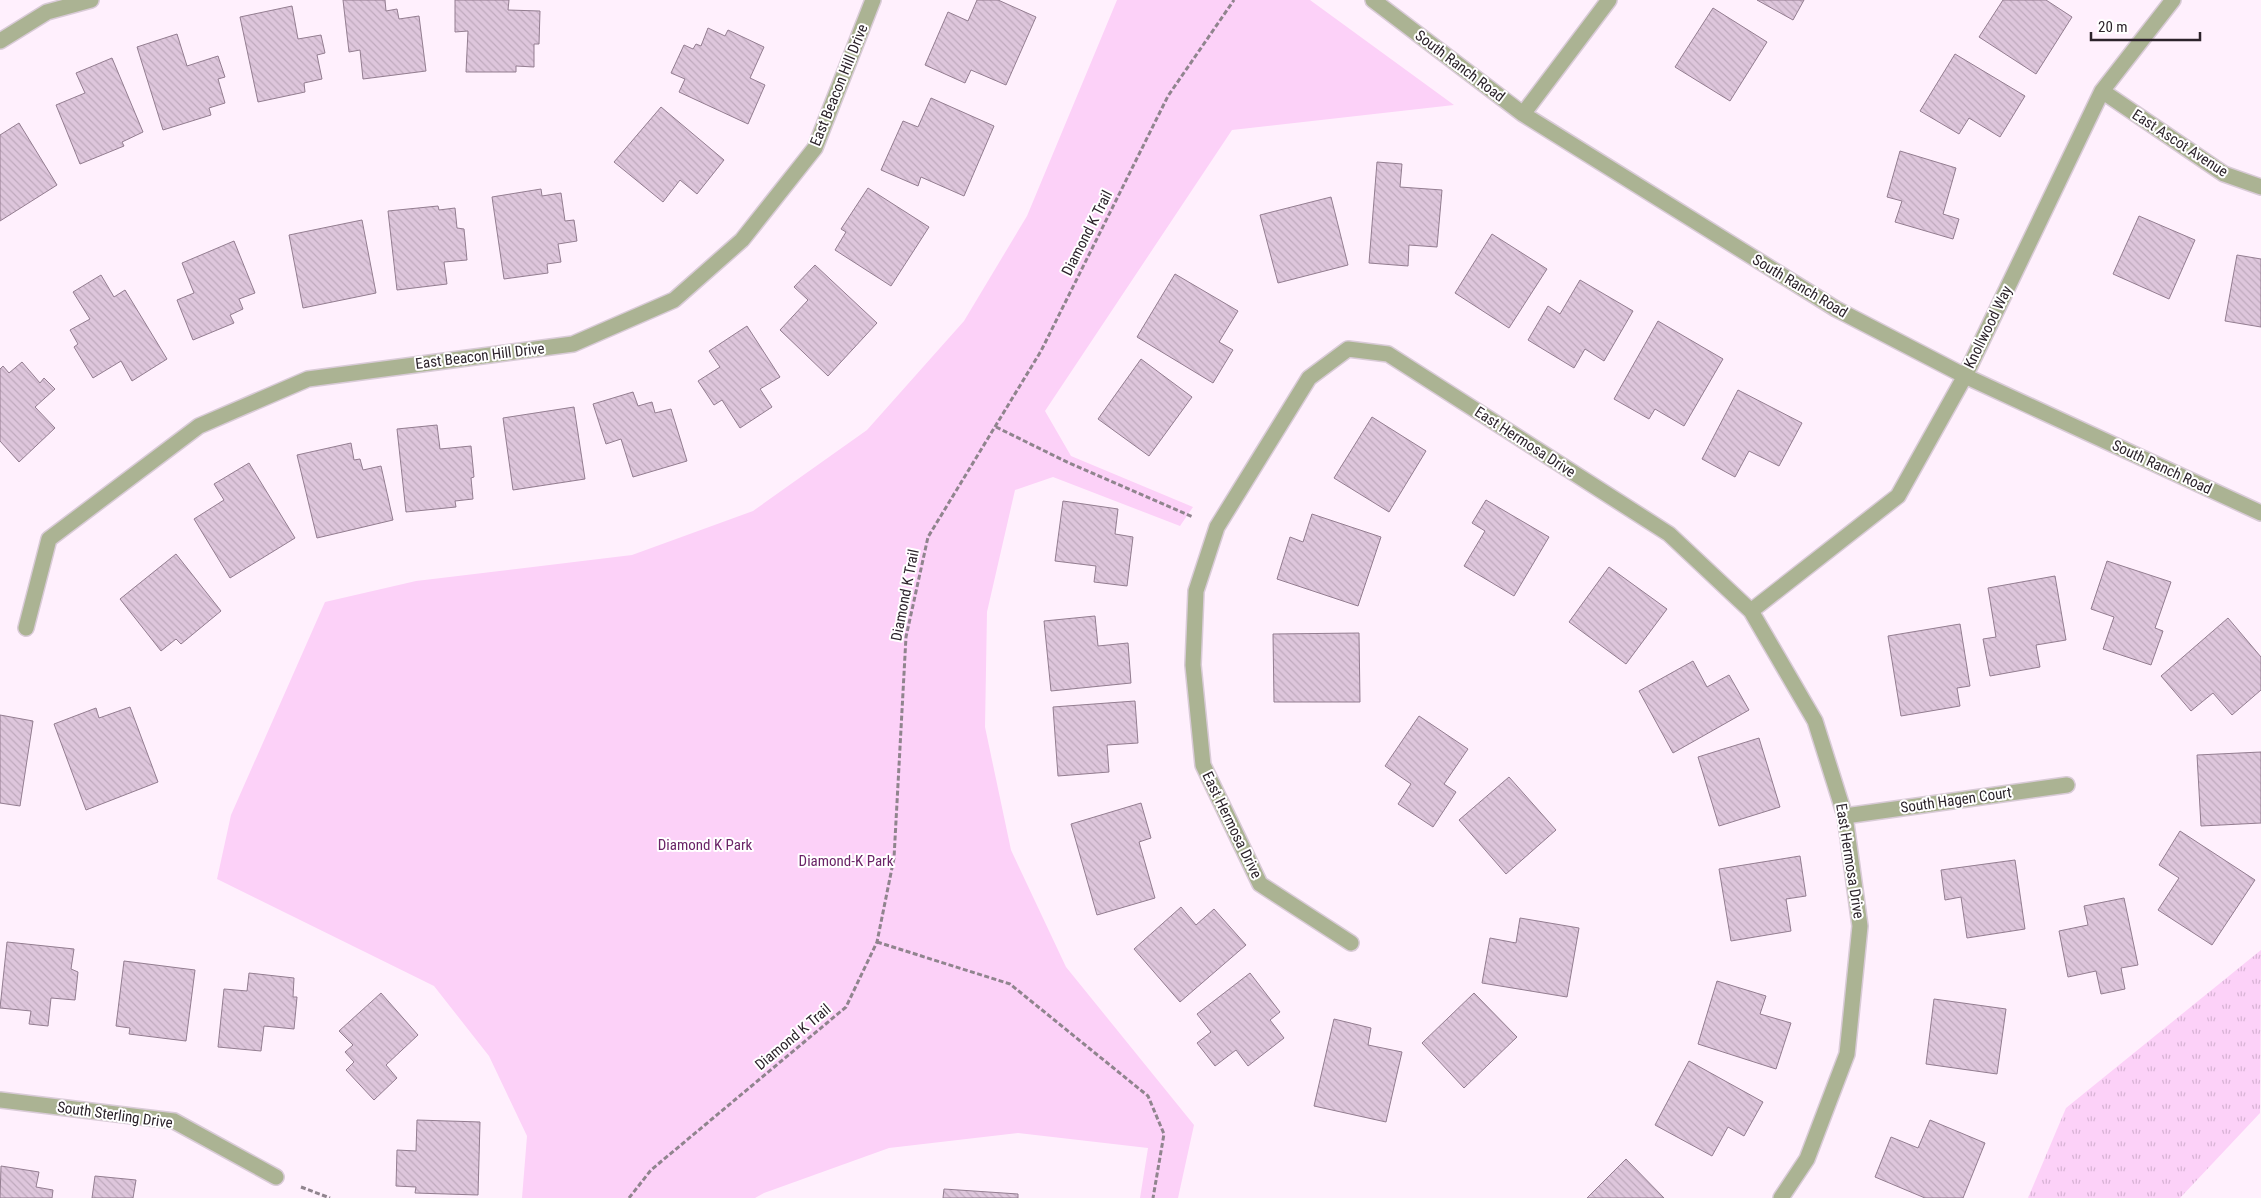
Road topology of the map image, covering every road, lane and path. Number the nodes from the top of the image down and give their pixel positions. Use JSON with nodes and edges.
{"nodes":[{"id":1,"x":91,"y":0,"type":"edge"},
{"id":2,"x":1234,"y":0,"type":"edge"},
{"id":3,"x":1373,"y":0,"type":"edge"},
{"id":4,"x":1609,"y":0,"type":"edge"},
{"id":5,"x":2173,"y":0,"type":"edge"},
{"id":6,"x":868,"y":1,"type":"edge"},
{"id":7,"x":0,"y":41,"type":"edge"},
{"id":8,"x":2102,"y":91,"type":"junction"},
{"id":9,"x":1523,"y":114,"type":"junction"},
{"id":10,"x":2261,"y":187,"type":"edge"},
{"id":11,"x":1964,"y":376,"type":"junction"},
{"id":12,"x":996,"y":427,"type":"junction"},
{"id":13,"x":2261,"y":513,"type":"edge"},
{"id":14,"x":1217,"y":527,"type":"junction"},
{"id":15,"x":1751,"y":612,"type":"junction"},
{"id":16,"x":26,"y":628,"type":"dead end"},
{"id":17,"x":2067,"y":785,"type":"dead end"},
{"id":18,"x":1845,"y":816,"type":"junction"},
{"id":19,"x":877,"y":942,"type":"junction"},
{"id":20,"x":1351,"y":943,"type":"dead end"},
{"id":21,"x":0,"y":1100,"type":"edge"},
{"id":22,"x":276,"y":1177,"type":"joint"},
{"id":23,"x":330,"y":1198,"type":"edge"},
{"id":24,"x":629,"y":1198,"type":"edge"},
{"id":25,"x":1153,"y":1198,"type":"edge"},
{"id":26,"x":1780,"y":1198,"type":"edge"}],
"edges":[{"from":1,"to":7,"type":"street"},
{"from":2,"to":12,"type":"path","name":"Diamond K Trail"},
{"from":3,"to":9,"type":"street","name":"South Ranch Road"},
{"from":4,"to":9,"type":"street"},
{"from":5,"to":8,"type":"street","name":"Knollwood Way"},
{"from":6,"to":16,"type":"street","name":"East Beacon Hill Drive"},
{"from":8,"to":10,"type":"street","name":"East Ascot Avenue"},
{"from":8,"to":11,"type":"street","name":"Knollwood Way"},
{"from":9,"to":11,"type":"street","name":"South Ranch Road"},
{"from":11,"to":13,"type":"street","name":"South Ranch Road"},
{"from":11,"to":15,"type":"street","name":"Knollwood Way"},
{"from":12,"to":14,"type":"path"},
{"from":12,"to":19,"type":"path","name":"Diamond K Trail"},
{"from":14,"to":15,"type":"street","name":"East Hermosa Drive"},
{"from":14,"to":20,"type":"street","name":"East Hermosa Drive"},
{"from":15,"to":18,"type":"street","name":"East Hermosa Drive"},
{"from":17,"to":18,"type":"street","name":"South Hagen Court"},
{"from":18,"to":26,"type":"street","name":"East Hermosa Drive"},
{"from":19,"to":24,"type":"path","name":"Diamond K Trail"},
{"from":19,"to":25,"type":"path"},
{"from":21,"to":22,"type":"street","name":"South Sterling Drive"},
{"from":22,"to":23,"type":"path"}]}
